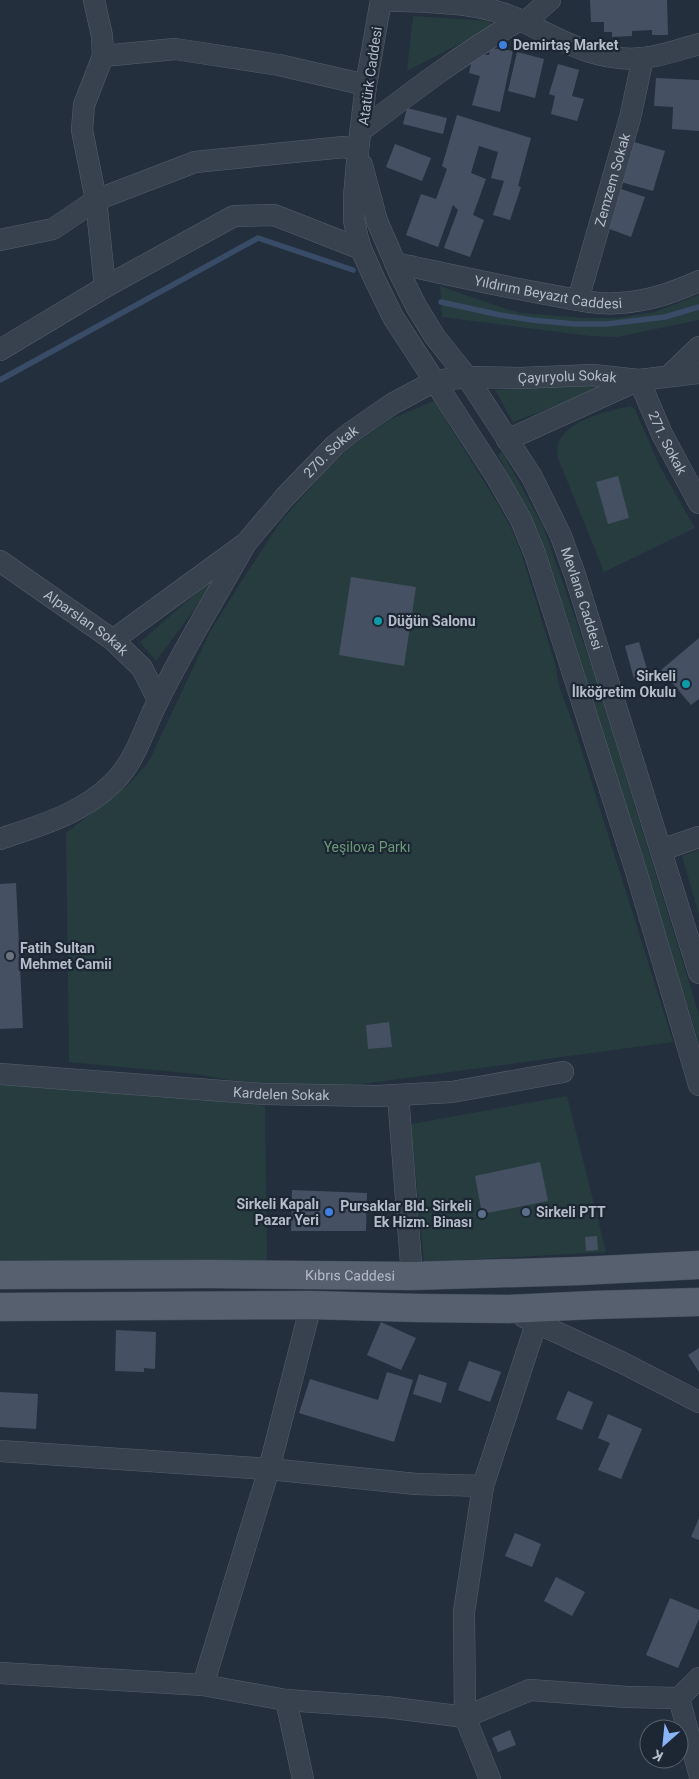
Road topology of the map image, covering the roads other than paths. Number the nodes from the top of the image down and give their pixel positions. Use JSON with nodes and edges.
{"nodes":[{"id":1,"x":94,"y":0,"type":"edge"},
{"id":2,"x":381,"y":0,"type":"edge"},
{"id":3,"x":550,"y":0,"type":"edge"},
{"id":4,"x":522,"y":21,"type":"junction"},
{"id":5,"x":699,"y":44,"type":"edge"},
{"id":6,"x":103,"y":56,"type":"junction"},
{"id":7,"x":644,"y":58,"type":"junction"},
{"id":8,"x":366,"y":85,"type":"junction"},
{"id":9,"x":362,"y":130,"type":"junction"},
{"id":10,"x":358,"y":151,"type":"junction"},
{"id":11,"x":96,"y":200,"type":"junction"},
{"id":12,"x":0,"y":240,"type":"edge"},
{"id":13,"x":361,"y":249,"type":"junction"},
{"id":14,"x":397,"y":268,"type":"junction"},
{"id":15,"x":699,"y":281,"type":"edge"},
{"id":16,"x":105,"y":287,"type":"junction"},
{"id":17,"x":578,"y":300,"type":"junction"},
{"id":18,"x":699,"y":347,"type":"edge"},
{"id":19,"x":0,"y":350,"type":"edge"},
{"id":20,"x":699,"y":373,"type":"edge"},
{"id":21,"x":669,"y":376,"type":"junction"},
{"id":22,"x":467,"y":377,"type":"junction"},
{"id":23,"x":639,"y":380,"type":"junction"},
{"id":24,"x":435,"y":381,"type":"junction"},
{"id":25,"x":507,"y":440,"type":"junction"},
{"id":26,"x":699,"y":503,"type":"edge"},
{"id":27,"x":246,"y":543,"type":"junction"},
{"id":28,"x":0,"y":561,"type":"edge"},
{"id":29,"x":112,"y":640,"type":"junction"},
{"id":30,"x":158,"y":700,"type":"junction"},
{"id":31,"x":699,"y":837,"type":"edge"},
{"id":32,"x":0,"y":840,"type":"edge"},
{"id":33,"x":662,"y":850,"type":"junction"},
{"id":34,"x":699,"y":973,"type":"edge"},
{"id":35,"x":563,"y":1072,"type":"dead end"},
{"id":36,"x":0,"y":1074,"type":"edge"},
{"id":37,"x":699,"y":1085,"type":"edge"},
{"id":38,"x":398,"y":1095,"type":"junction"},
{"id":39,"x":699,"y":1265,"type":"edge"},
{"id":40,"x":0,"y":1276,"type":"edge"},
{"id":41,"x":412,"y":1276,"type":"junction"},
{"id":42,"x":699,"y":1302,"type":"edge"},
{"id":43,"x":311,"y":1305,"type":"junction"},
{"id":44,"x":0,"y":1307,"type":"edge"},
{"id":45,"x":508,"y":1309,"type":"junction"},
{"id":46,"x":536,"y":1324,"type":"junction"},
{"id":47,"x":699,"y":1402,"type":"edge"},
{"id":48,"x":0,"y":1451,"type":"edge"},
{"id":49,"x":269,"y":1469,"type":"junction"},
{"id":50,"x":483,"y":1486,"type":"junction"},
{"id":51,"x":0,"y":1673,"type":"edge"},
{"id":52,"x":699,"y":1678,"type":"edge"},
{"id":53,"x":203,"y":1686,"type":"junction"},
{"id":54,"x":679,"y":1698,"type":"junction"},
{"id":55,"x":286,"y":1700,"type":"junction"},
{"id":56,"x":465,"y":1717,"type":"junction"},
{"id":57,"x":699,"y":1773,"type":"edge"},
{"id":58,"x":303,"y":1779,"type":"edge"},
{"id":59,"x":490,"y":1779,"type":"edge"}],
"edges":[{"from":1,"to":6,"type":"street"},
{"from":2,"to":4,"type":"street"},
{"from":2,"to":8,"type":"street","name":"Atatürk Caddesi"},
{"from":3,"to":4,"type":"street"},
{"from":4,"to":7,"type":"street"},
{"from":4,"to":9,"type":"street"},
{"from":5,"to":7,"type":"street"},
{"from":6,"to":8,"type":"street"},
{"from":6,"to":11,"type":"street"},
{"from":7,"to":17,"type":"street","name":"Zemzem Sokak"},
{"from":8,"to":9,"type":"street","name":"Atatürk Caddesi"},
{"from":9,"to":10,"type":"street","name":"Atatürk Caddesi"},
{"from":10,"to":11,"type":"street"},
{"from":10,"to":13,"type":"street","name":"Atatürk Caddesi"},
{"from":10,"to":14,"type":"street"},
{"from":11,"to":12,"type":"street"},
{"from":11,"to":16,"type":"street"},
{"from":13,"to":16,"type":"street"},
{"from":13,"to":24,"type":"street","name":"Atatürk Caddesi"},
{"from":14,"to":17,"type":"street","name":"Yıldırım Beyazıt Caddesi"},
{"from":14,"to":22,"type":"street","name":"Mevlana Caddesi"},
{"from":15,"to":17,"type":"street","name":"Yıldırım Beyazıt Caddesi"},
{"from":16,"to":19,"type":"street"},
{"from":18,"to":21,"type":"street"},
{"from":20,"to":21,"type":"street","name":"Çayıryolu Sokak"},
{"from":21,"to":23,"type":"street","name":"Çayıryolu Sokak"},
{"from":22,"to":23,"type":"street","name":"Çayıryolu Sokak"},
{"from":22,"to":24,"type":"street","name":"Çayıryolu Sokak"},
{"from":22,"to":25,"type":"street","name":"Mevlana Caddesi"},
{"from":23,"to":25,"type":"street"},
{"from":23,"to":26,"type":"street","name":"271. Sokak"},
{"from":24,"to":27,"type":"street","name":"270. Sokak"},
{"from":24,"to":37,"type":"street","name":"Atatürk Caddesi"},
{"from":25,"to":33,"type":"street","name":"Mevlana Caddesi"},
{"from":27,"to":29,"type":"street"},
{"from":27,"to":30,"type":"street"},
{"from":28,"to":29,"type":"street","name":"Alparslan Sokak"},
{"from":29,"to":30,"type":"street","name":"Alparslan Sokak"},
{"from":30,"to":32,"type":"street"},
{"from":31,"to":33,"type":"street"},
{"from":33,"to":34,"type":"street","name":"Mevlana Caddesi"},
{"from":35,"to":38,"type":"street","name":"Kardelen Sokak"},
{"from":36,"to":38,"type":"street","name":"Kardelen Sokak"},
{"from":38,"to":41,"type":"street"},
{"from":39,"to":41,"type":"main road","name":"Kıbrıs Caddesi"},
{"from":40,"to":41,"type":"main road","name":"Kıbrıs Caddesi"},
{"from":42,"to":45,"type":"main road"},
{"from":43,"to":44,"type":"main road"},
{"from":43,"to":45,"type":"main road"},
{"from":43,"to":49,"type":"street"},
{"from":45,"to":46,"type":"street"},
{"from":46,"to":47,"type":"street"},
{"from":46,"to":50,"type":"street"},
{"from":48,"to":49,"type":"street"},
{"from":49,"to":50,"type":"street"},
{"from":49,"to":53,"type":"street"},
{"from":50,"to":56,"type":"street"},
{"from":51,"to":53,"type":"street"},
{"from":52,"to":54,"type":"street"},
{"from":53,"to":55,"type":"street"},
{"from":54,"to":56,"type":"street"},
{"from":54,"to":57,"type":"street"},
{"from":55,"to":56,"type":"street"},
{"from":55,"to":58,"type":"street"},
{"from":56,"to":59,"type":"street"}]}
